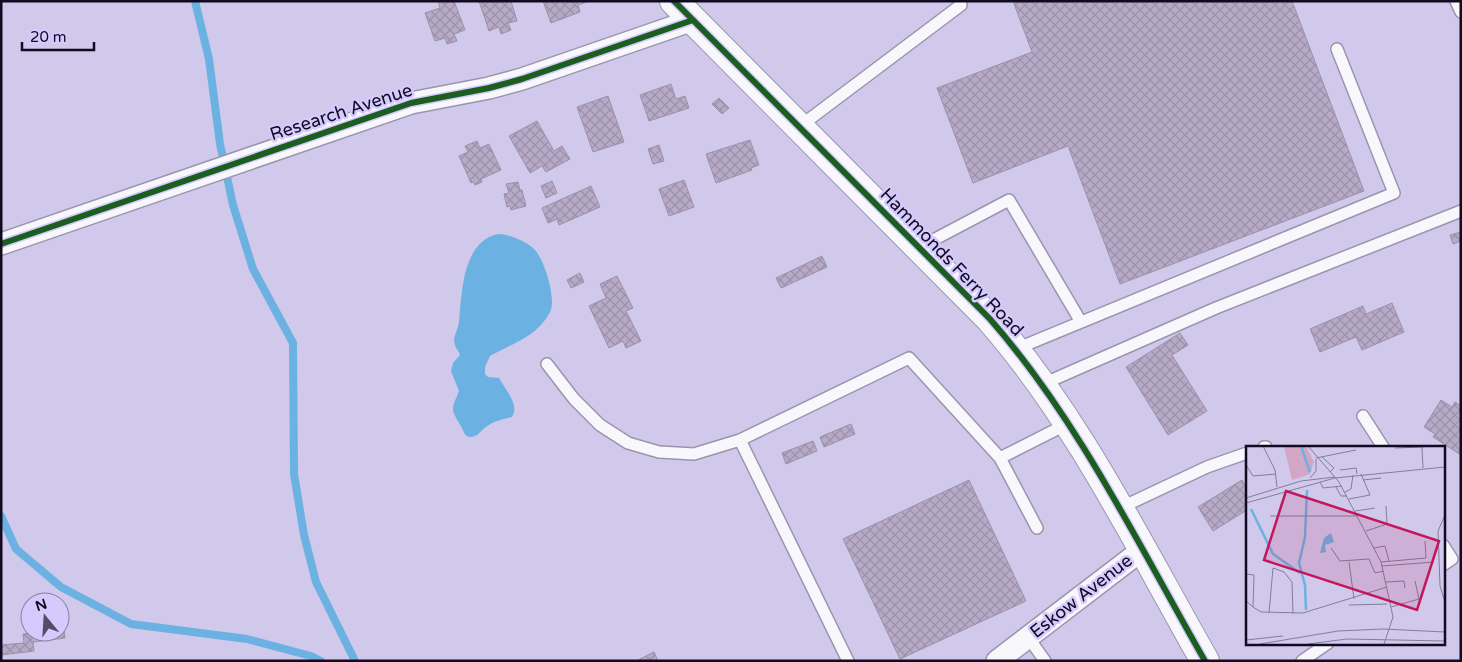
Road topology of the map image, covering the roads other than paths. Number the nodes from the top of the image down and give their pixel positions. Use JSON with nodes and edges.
{"nodes":[{"id":1,"x":960,"y":1,"type":"edge"},
{"id":2,"x":1456,"y":1,"type":"edge"},
{"id":3,"x":683,"y":10,"type":"edge"},
{"id":4,"x":1461,"y":12,"type":"edge"},
{"id":5,"x":1337,"y":49,"type":"dead end"},
{"id":6,"x":799,"y":127,"type":"junction"},
{"id":7,"x":1461,"y":211,"type":"edge"},
{"id":8,"x":1,"y":244,"type":"edge"},
{"id":9,"x":918,"y":248,"type":"junction"},
{"id":10,"x":1082,"y":322,"type":"junction"},
{"id":11,"x":1016,"y":349,"type":"junction"},
{"id":12,"x":547,"y":364,"type":"dead end"},
{"id":13,"x":1043,"y":384,"type":"junction"},
{"id":14,"x":1363,"y":416,"type":"dead end"},
{"id":15,"x":1068,"y":423,"type":"junction"},
{"id":16,"x":740,"y":440,"type":"junction"},
{"id":17,"x":1382,"y":446,"type":"edge"},
{"id":18,"x":1246,"y":453,"type":"edge"},
{"id":19,"x":1000,"y":458,"type":"junction"},
{"id":20,"x":1118,"y":509,"type":"junction"},
{"id":21,"x":1037,"y":528,"type":"dead end"},
{"id":22,"x":1444,"y":546,"type":"edge"},
{"id":23,"x":1142,"y":550,"type":"junction"},
{"id":24,"x":1444,"y":564,"type":"edge"},
{"id":25,"x":1028,"y":637,"type":"junction"},
{"id":26,"x":1327,"y":644,"type":"edge"},
{"id":27,"x":848,"y":661,"type":"edge"},
{"id":28,"x":997,"y":661,"type":"edge"},
{"id":29,"x":1045,"y":661,"type":"edge"},
{"id":30,"x":1205,"y":661,"type":"edge"},
{"id":31,"x":1302,"y":661,"type":"edge"}],
"edges":[{"from":1,"to":6,"type":"lane"},
{"from":2,"to":4,"type":"lane"},
{"from":3,"to":6,"type":"street","name":"Hammonds Ferry Road"},
{"from":3,"to":8,"type":"street","name":"Research Avenue"},
{"from":5,"to":10,"type":"lane"},
{"from":6,"to":9,"type":"street","name":"Hammonds Ferry Road"},
{"from":7,"to":13,"type":"lane"},
{"from":9,"to":10,"type":"lane"},
{"from":9,"to":11,"type":"street","name":"Hammonds Ferry Road"},
{"from":10,"to":11,"type":"lane"},
{"from":11,"to":13,"type":"street","name":"Hammonds Ferry Road"},
{"from":12,"to":16,"type":"lane"},
{"from":13,"to":15,"type":"street","name":"Hammonds Ferry Road"},
{"from":14,"to":17,"type":"lane"},
{"from":15,"to":19,"type":"lane"},
{"from":15,"to":20,"type":"street","name":"Hammonds Ferry Road"},
{"from":16,"to":19,"type":"lane"},
{"from":16,"to":27,"type":"lane"},
{"from":18,"to":20,"type":"lane"},
{"from":19,"to":21,"type":"lane"},
{"from":20,"to":23,"type":"street","name":"Hammonds Ferry Road"},
{"from":22,"to":24,"type":"lane"},
{"from":23,"to":25,"type":"street","name":"Eskow Avenue"},
{"from":23,"to":30,"type":"street","name":"Hammonds Ferry Road"},
{"from":25,"to":28,"type":"street","name":"Eskow Avenue"},
{"from":25,"to":29,"type":"lane"},
{"from":26,"to":31,"type":"lane"}]}
